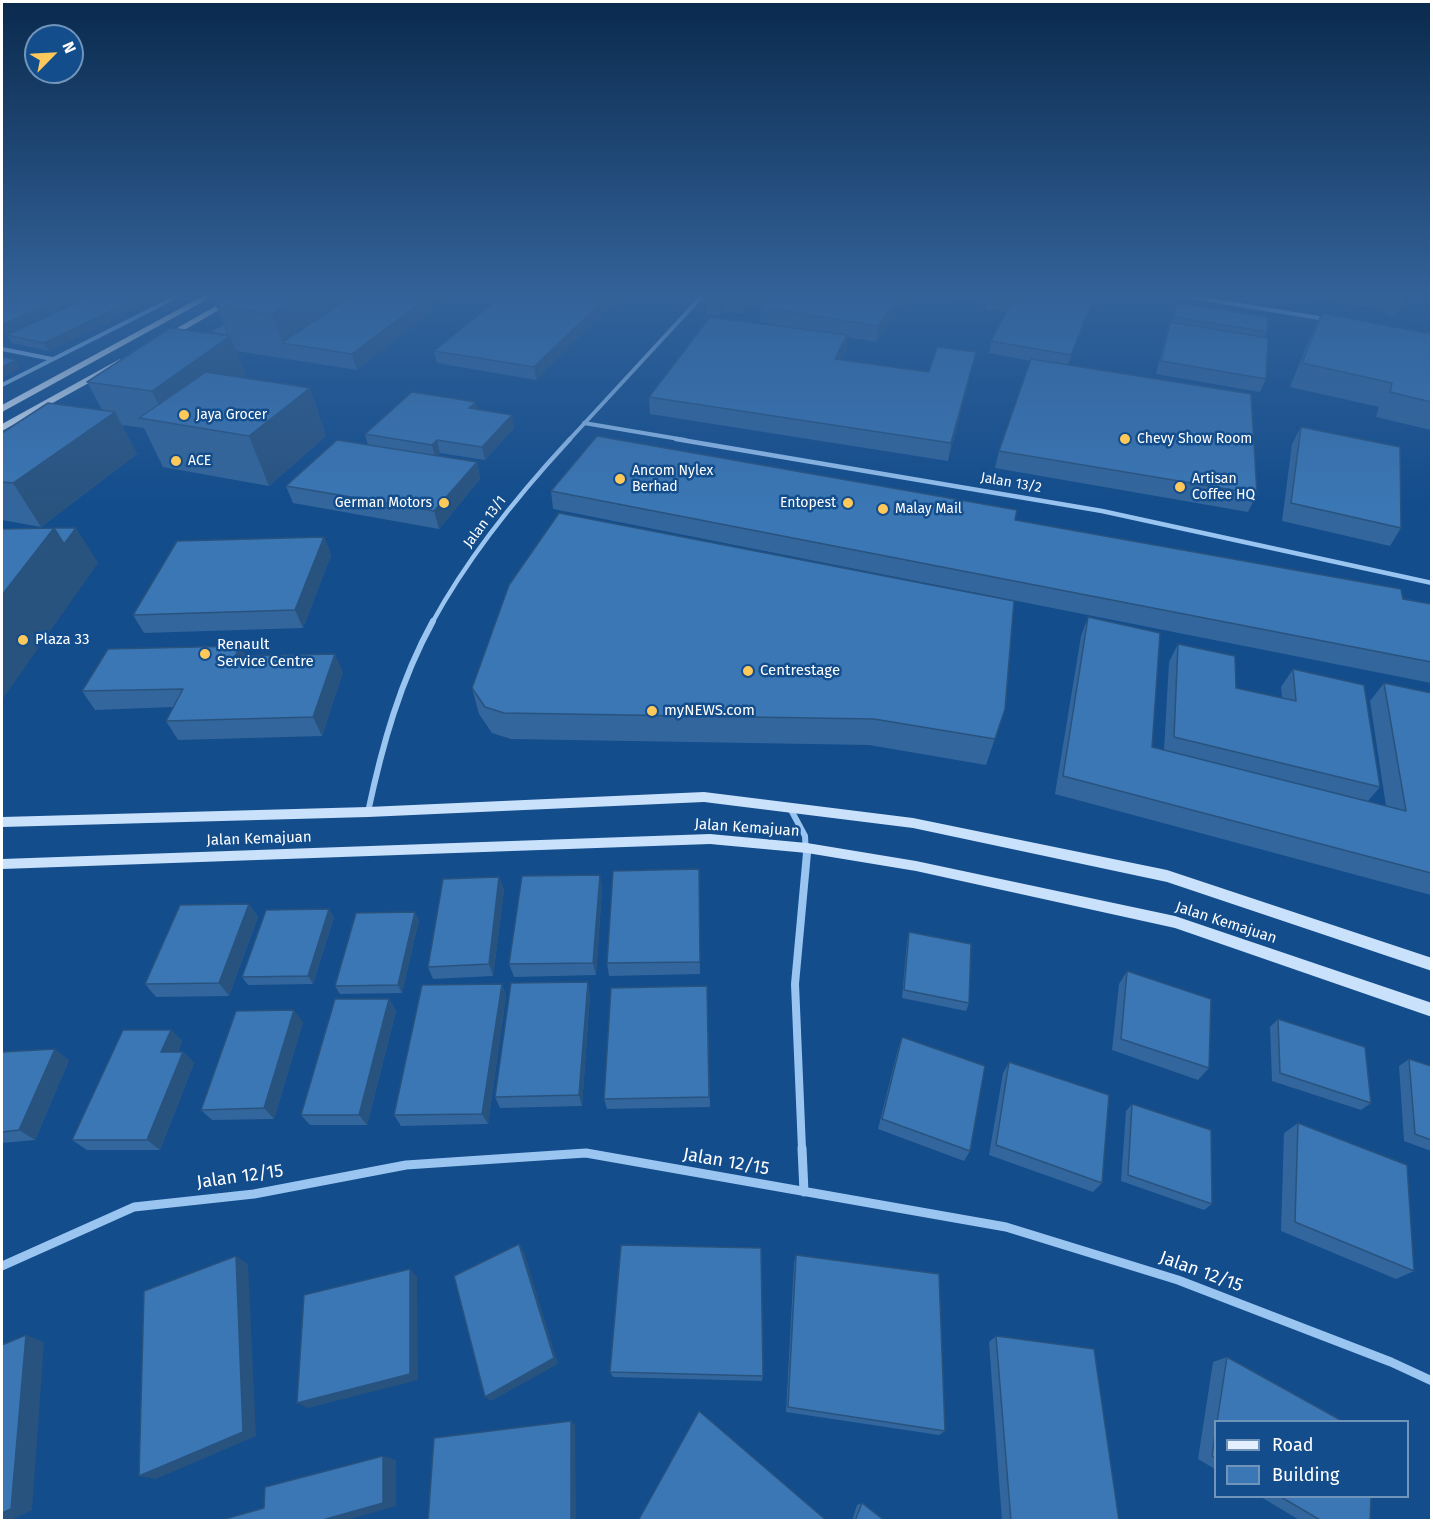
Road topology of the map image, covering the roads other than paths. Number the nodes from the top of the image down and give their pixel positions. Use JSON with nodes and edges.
{"nodes":[{"id":1,"x":39,"y":366,"type":"edge"},
{"id":2,"x":81,"y":366,"type":"edge"},
{"id":3,"x":113,"y":366,"type":"edge"},
{"id":4,"x":637,"y":366,"type":"edge"},
{"id":5,"x":2,"y":384,"type":"edge"},
{"id":6,"x":2,"y":409,"type":"edge"},
{"id":7,"x":584,"y":423,"type":"junction"},
{"id":8,"x":2,"y":428,"type":"edge"},
{"id":9,"x":1431,"y":583,"type":"edge"},
{"id":10,"x":789,"y":806,"type":"junction"},
{"id":11,"x":368,"y":812,"type":"junction"},
{"id":12,"x":2,"y":822,"type":"edge"},
{"id":13,"x":807,"y":848,"type":"junction"},
{"id":14,"x":2,"y":864,"type":"edge"},
{"id":15,"x":1431,"y":965,"type":"edge"},
{"id":16,"x":1431,"y":1010,"type":"edge"},
{"id":17,"x":804,"y":1192,"type":"junction"},
{"id":18,"x":2,"y":1266,"type":"edge"},
{"id":19,"x":1431,"y":1381,"type":"edge"}],
"edges":[{"from":1,"to":5,"type":"street"},
{"from":2,"to":6,"type":"main road"},
{"from":3,"to":8,"type":"main road"},
{"from":4,"to":7,"type":"street","name":"Jalan 13/1"},
{"from":7,"to":9,"type":"street","name":"Jalan 13/2"},
{"from":7,"to":11,"type":"street","name":"Jalan 13/1"},
{"from":10,"to":11,"type":"main road","name":"Jalan Kemajuan"},
{"from":10,"to":13,"type":"street"},
{"from":10,"to":15,"type":"main road","name":"Jalan Kemajuan"},
{"from":11,"to":12,"type":"main road","name":"Jalan Kemajuan"},
{"from":13,"to":14,"type":"main road","name":"Jalan Kemajuan"},
{"from":13,"to":16,"type":"main road","name":"Jalan Kemajuan"},
{"from":13,"to":17,"type":"street"},
{"from":17,"to":18,"type":"street","name":"Jalan 12/15"},
{"from":17,"to":19,"type":"street","name":"Jalan 12/15"}]}
